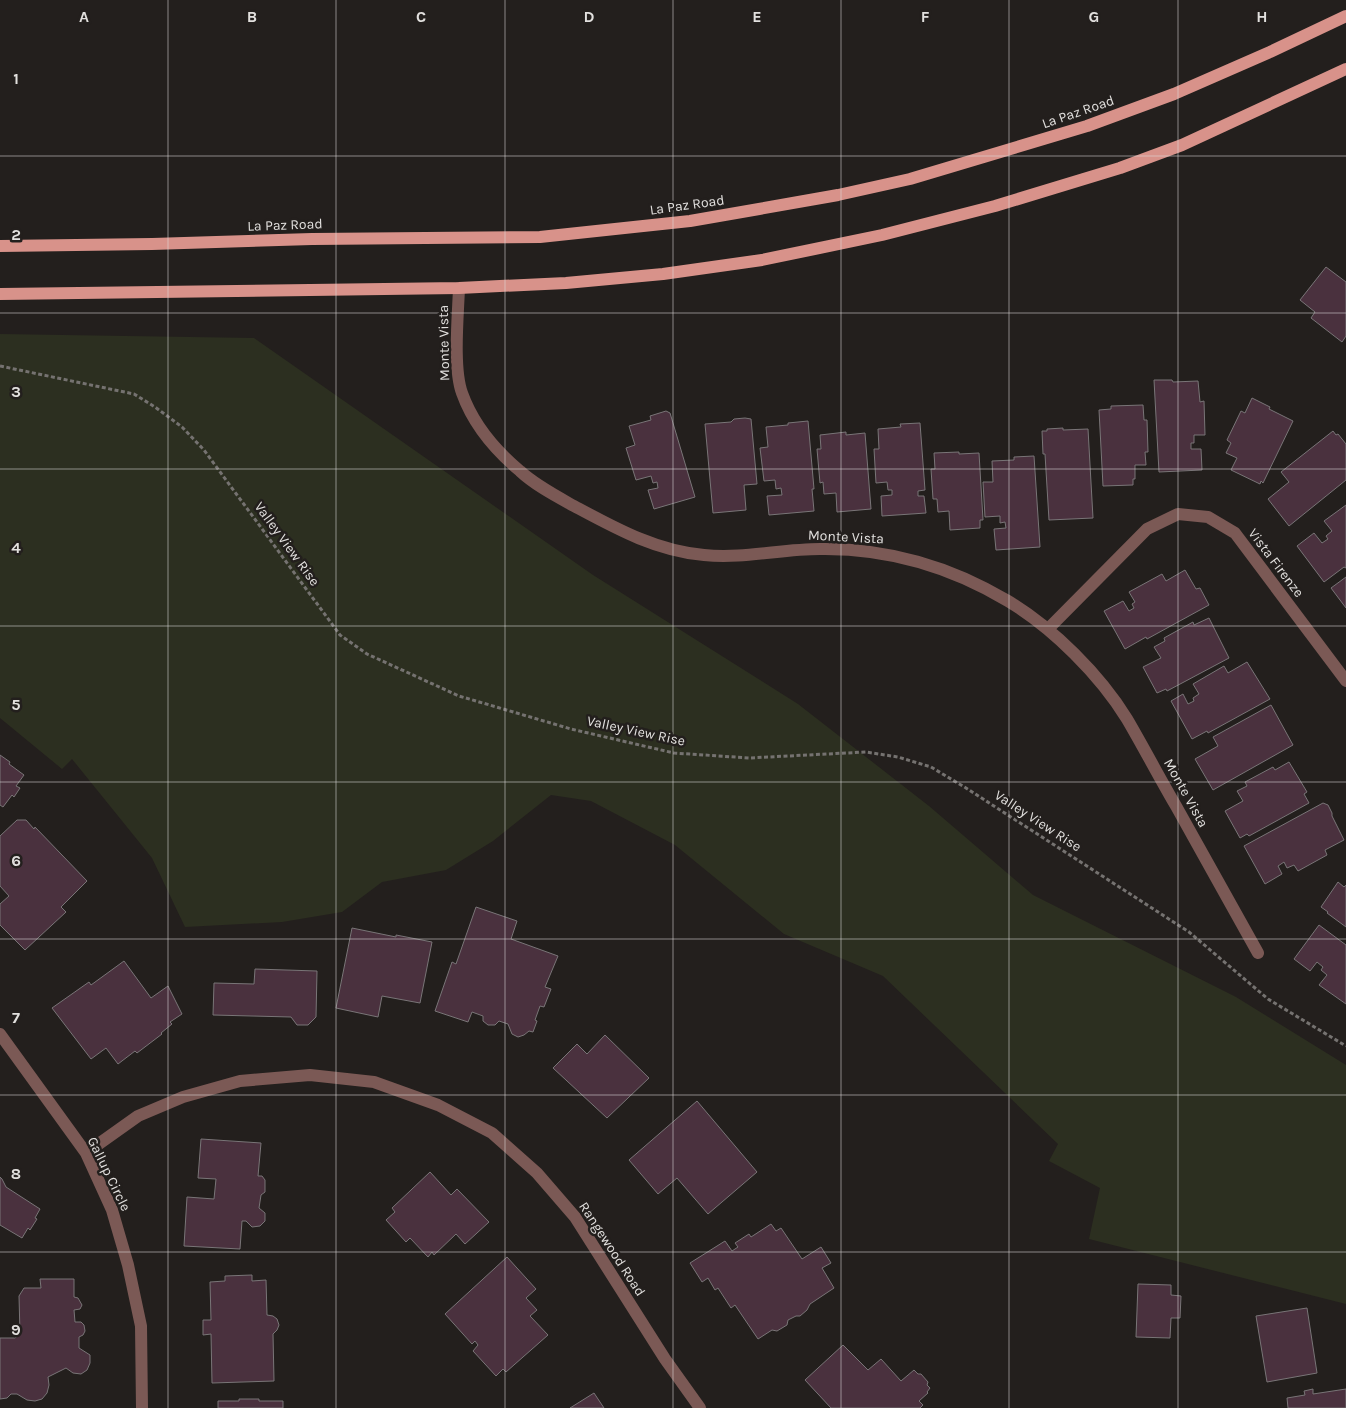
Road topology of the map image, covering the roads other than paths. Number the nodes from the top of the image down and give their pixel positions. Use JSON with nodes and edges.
{"nodes":[{"id":1,"x":1346,"y":16,"type":"edge"},
{"id":2,"x":1346,"y":69,"type":"edge"},
{"id":3,"x":0,"y":246,"type":"edge"},
{"id":4,"x":459,"y":288,"type":"junction"},
{"id":5,"x":0,"y":294,"type":"edge"},
{"id":6,"x":1048,"y":629,"type":"junction"},
{"id":7,"x":1346,"y":681,"type":"edge"},
{"id":8,"x":1258,"y":953,"type":"dead end"},
{"id":9,"x":0,"y":1034,"type":"edge"},
{"id":10,"x":86,"y":1154,"type":"junction"},
{"id":11,"x":142,"y":1408,"type":"edge"},
{"id":12,"x":700,"y":1408,"type":"edge"}],
"edges":[{"from":1,"to":3,"type":"main road","name":"La Paz Road"},
{"from":2,"to":4,"type":"main road"},
{"from":4,"to":5,"type":"main road"},
{"from":4,"to":6,"type":"street","name":"Monte Vista"},
{"from":6,"to":7,"type":"street","name":"Vista Firenze"},
{"from":6,"to":8,"type":"street","name":"Monte Vista"},
{"from":9,"to":10,"type":"street","name":"Gallup Circle"},
{"from":10,"to":11,"type":"street","name":"Gallup Circle"},
{"from":10,"to":12,"type":"street","name":"Rangewood Road"}]}
